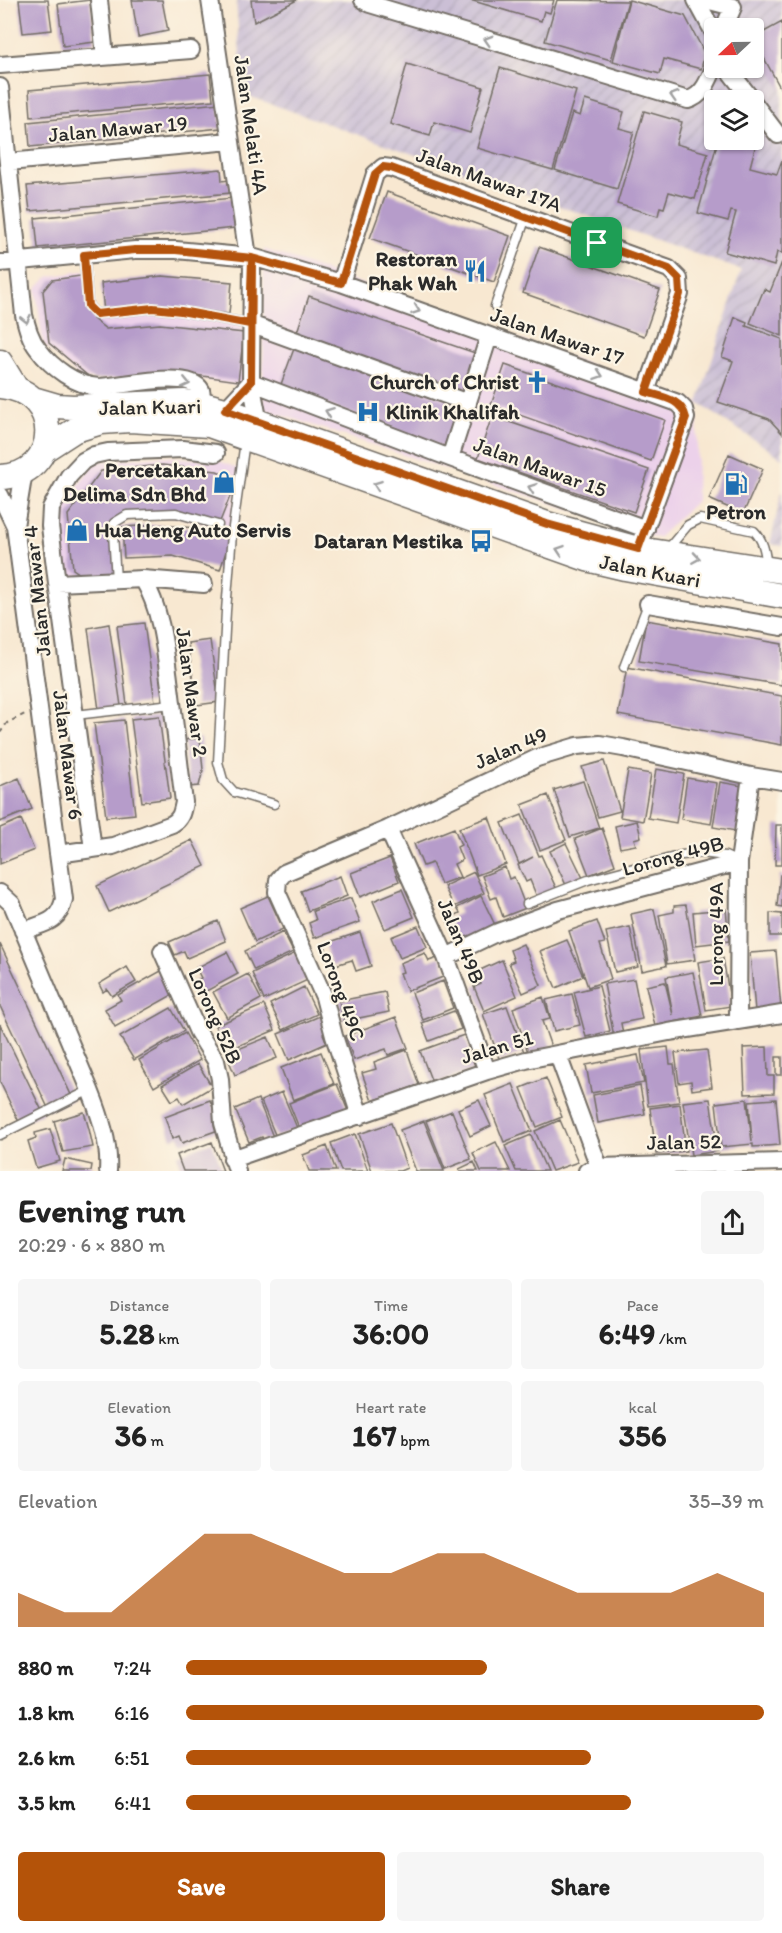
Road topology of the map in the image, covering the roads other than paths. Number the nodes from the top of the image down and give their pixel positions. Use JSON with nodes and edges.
{"nodes":[{"id":1,"x":99,"y":0,"type":"edge"},
{"id":2,"x":210,"y":0,"type":"edge"},
{"id":3,"x":363,"y":0,"type":"edge"},
{"id":4,"x":696,"y":0,"type":"edge"},
{"id":5,"x":706,"y":0,"type":"edge"},
{"id":6,"x":739,"y":4,"type":"edge"},
{"id":7,"x":706,"y":18,"type":"edge"},
{"id":8,"x":730,"y":18,"type":"edge"},
{"id":9,"x":191,"y":50,"type":"dead end"},
{"id":10,"x":105,"y":56,"type":"junction"},
{"id":11,"x":0,"y":65,"type":"edge"},
{"id":12,"x":709,"y":78,"type":"edge"},
{"id":13,"x":735,"y":78,"type":"edge"},
{"id":14,"x":0,"y":87,"type":"edge"},
{"id":15,"x":744,"y":90,"type":"edge"},
{"id":16,"x":764,"y":117,"type":"edge"},
{"id":17,"x":778,"y":135,"type":"dead end"},
{"id":18,"x":230,"y":141,"type":"junction"},
{"id":19,"x":9,"y":162,"type":"junction"},
{"id":20,"x":526,"y":217,"type":"junction"},
{"id":21,"x":84,"y":255,"type":"junction"},
{"id":22,"x":250,"y":257,"type":"junction"},
{"id":23,"x":18,"y":261,"type":"junction"},
{"id":24,"x":0,"y":262,"type":"edge"},
{"id":25,"x":341,"y":283,"type":"junction"},
{"id":26,"x":495,"y":306,"type":"dead end"},
{"id":27,"x":250,"y":324,"type":"junction"},
{"id":28,"x":489,"y":336,"type":"junction"},
{"id":29,"x":0,"y":362,"type":"edge"},
{"id":30,"x":251,"y":382,"type":"junction"},
{"id":31,"x":16,"y":391,"type":"edge"},
{"id":32,"x":646,"y":392,"type":"junction"},
{"id":33,"x":468,"y":403,"type":"junction"},
{"id":34,"x":212,"y":413,"type":"junction"},
{"id":35,"x":253,"y":430,"type":"junction"},
{"id":36,"x":44,"y":450,"type":"junction"},
{"id":37,"x":450,"y":458,"type":"junction"},
{"id":38,"x":24,"y":472,"type":"junction"},
{"id":39,"x":0,"y":477,"type":"edge"},
{"id":40,"x":0,"y":495,"type":"edge"},
{"id":41,"x":218,"y":525,"type":"dead end"},
{"id":42,"x":15,"y":526,"type":"junction"},
{"id":43,"x":642,"y":539,"type":"junction"},
{"id":44,"x":665,"y":553,"type":"junction"},
{"id":45,"x":774,"y":570,"type":"edge"},
{"id":46,"x":143,"y":579,"type":"junction"},
{"id":47,"x":116,"y":580,"type":"junction"},
{"id":48,"x":57,"y":583,"type":"junction"},
{"id":49,"x":204,"y":584,"type":"dead end"},
{"id":50,"x":782,"y":596,"type":"edge"},
{"id":51,"x":648,"y":604,"type":"joint"},
{"id":52,"x":782,"y":627,"type":"edge"},
{"id":53,"x":624,"y":667,"type":"dead end"},
{"id":54,"x":172,"y":704,"type":"junction"},
{"id":55,"x":75,"y":716,"type":"junction"},
{"id":56,"x":751,"y":776,"type":"junction"},
{"id":57,"x":782,"y":781,"type":"edge"},
{"id":58,"x":274,"y":804,"type":"dead end"},
{"id":59,"x":388,"y":829,"type":"junction"},
{"id":60,"x":93,"y":849,"type":"junction"},
{"id":61,"x":58,"y":854,"type":"junction"},
{"id":62,"x":739,"y":862,"type":"junction"},
{"id":63,"x":277,"y":883,"type":"joint"},
{"id":64,"x":6,"y":899,"type":"edge"},
{"id":65,"x":527,"y":904,"type":"dead end"},
{"id":66,"x":23,"y":931,"type":"junction"},
{"id":67,"x":162,"y":951,"type":"dead end"},
{"id":68,"x":446,"y":957,"type":"junction"},
{"id":69,"x":782,"y":1014,"type":"edge"},
{"id":70,"x":738,"y":1020,"type":"junction"},
{"id":71,"x":558,"y":1054,"type":"junction"},
{"id":72,"x":487,"y":1071,"type":"junction"},
{"id":73,"x":90,"y":1090,"type":"junction"},
{"id":74,"x":360,"y":1116,"type":"junction"},
{"id":75,"x":0,"y":1135,"type":"edge"},
{"id":76,"x":782,"y":1162,"type":"edge"},
{"id":77,"x":235,"y":1165,"type":"edge"},
{"id":78,"x":593,"y":1169,"type":"edge"},
{"id":79,"x":108,"y":1171,"type":"edge"}],
"edges":[{"from":1,"to":10,"type":"street"},
{"from":2,"to":18,"type":"street","name":"Jalan Melati 4A"},
{"from":12,"to":3,"type":"street","one_way":true},
{"from":4,"to":7,"type":"street"},
{"from":5,"to":6,"type":"street"},
{"from":6,"to":8,"type":"street"},
{"from":9,"to":10,"type":"street"},
{"from":10,"to":11,"type":"street"},
{"from":13,"to":15,"type":"street"},
{"from":14,"to":19,"type":"street"},
{"from":16,"to":17,"type":"street"},
{"from":18,"to":19,"type":"street","name":"Jalan Mawar 19"},
{"from":18,"to":22,"type":"street","name":"Jalan Melati 4A"},
{"from":19,"to":23,"type":"street"},
{"from":20,"to":25,"type":"street","name":"Jalan Mawar 17A"},
{"from":20,"to":26,"type":"lane"},
{"from":20,"to":32,"type":"street","name":"Jalan Mawar 17A"},
{"from":21,"to":22,"type":"street"},
{"from":21,"to":23,"type":"street"},
{"from":21,"to":27,"type":"lane"},
{"from":22,"to":25,"type":"street","name":"Jalan Mawar 17"},
{"from":22,"to":27,"type":"street"},
{"from":23,"to":24,"type":"street"},
{"from":23,"to":34,"type":"street","one_way":true},
{"from":25,"to":28,"type":"street","name":"Jalan Mawar 17","one_way":true},
{"from":27,"to":30,"type":"street"},
{"from":27,"to":33,"type":"street"},
{"from":28,"to":32,"type":"street","name":"Jalan Mawar 17","one_way":true},
{"from":28,"to":33,"type":"street"},
{"from":29,"to":31,"type":"street"},
{"from":30,"to":34,"type":"street"},
{"from":30,"to":35,"type":"street"},
{"from":37,"to":30,"type":"street","name":"Jalan Mawar 15","one_way":true},
{"from":31,"to":34,"type":"street","name":"Jalan Kuari"},
{"from":31,"to":36,"type":"street"},
{"from":32,"to":43,"type":"street","name":"Jalan Mawar 17"},
{"from":33,"to":37,"type":"street"},
{"from":34,"to":35,"type":"street","name":"Jalan Kuari"},
{"from":34,"to":36,"type":"street","name":"Jalan Kuari"},
{"from":34,"to":48,"type":"street","name":"Jalan Mawar 4"},
{"from":35,"to":43,"type":"street","name":"Jalan Kuari"},
{"from":50,"to":35,"type":"street","name":"Jalan Kuari","one_way":true},
{"from":35,"to":58,"type":"lane"},
{"from":36,"to":38,"type":"street","name":"Jalan Kuari"},
{"from":43,"to":37,"type":"street","name":"Jalan Mawar 15","one_way":true},
{"from":38,"to":39,"type":"street"},
{"from":38,"to":42,"type":"street","name":"Jalan Mawar 6"},
{"from":40,"to":42,"type":"street","name":"Jalan Mawar 6"},
{"from":41,"to":47,"type":"lane"},
{"from":42,"to":61,"type":"street","name":"Jalan Mawar 6"},
{"from":43,"to":44,"type":"street","name":"Jalan Kuari"},
{"from":44,"to":45,"type":"street","name":"Jalan Kuari","one_way":true},
{"from":44,"to":45,"type":"lane"},
{"from":46,"to":47,"type":"street"},
{"from":46,"to":49,"type":"street"},
{"from":46,"to":54,"type":"street","name":"Jalan Mawar 2"},
{"from":47,"to":48,"type":"street"},
{"from":48,"to":55,"type":"street","name":"Jalan Mawar 4"},
{"from":51,"to":52,"type":"street"},
{"from":51,"to":53,"type":"lane"},
{"from":54,"to":55,"type":"lane"},
{"from":54,"to":60,"type":"street","name":"Jalan Mawar 2"},
{"from":55,"to":60,"type":"street","name":"Jalan Mawar 4"},
{"from":56,"to":57,"type":"street","name":"Jalan 49"},
{"from":56,"to":59,"type":"street","name":"Jalan 49"},
{"from":56,"to":62,"type":"street","name":"Lorong 49A"},
{"from":59,"to":63,"type":"street","name":"Jalan 49"},
{"from":59,"to":68,"type":"street","name":"Jalan 49B"},
{"from":60,"to":61,"type":"street"},
{"from":61,"to":66,"type":"street","name":"Jalan Mawar 6"},
{"from":62,"to":65,"type":"lane","name":"Lorong 49B"},
{"from":62,"to":68,"type":"street","name":"Lorong 49B"},
{"from":62,"to":70,"type":"street","name":"Lorong 49A"},
{"from":63,"to":74,"type":"street","name":"Lorong 49C"},
{"from":64,"to":66,"type":"street"},
{"from":66,"to":73,"type":"street"},
{"from":67,"to":77,"type":"street","name":"Lorong 52B"},
{"from":68,"to":72,"type":"street","name":"Jalan 49B"},
{"from":69,"to":70,"type":"street","name":"Jalan 51"},
{"from":70,"to":71,"type":"street","name":"Jalan 51"},
{"from":71,"to":72,"type":"street","name":"Jalan 51"},
{"from":71,"to":78,"type":"street"},
{"from":72,"to":74,"type":"street","name":"Jalan 51"},
{"from":73,"to":75,"type":"lane"},
{"from":73,"to":79,"type":"street"},
{"from":74,"to":77,"type":"street","name":"Jalan 51"},
{"from":76,"to":78,"type":"street","name":"Jalan 52"}]}
